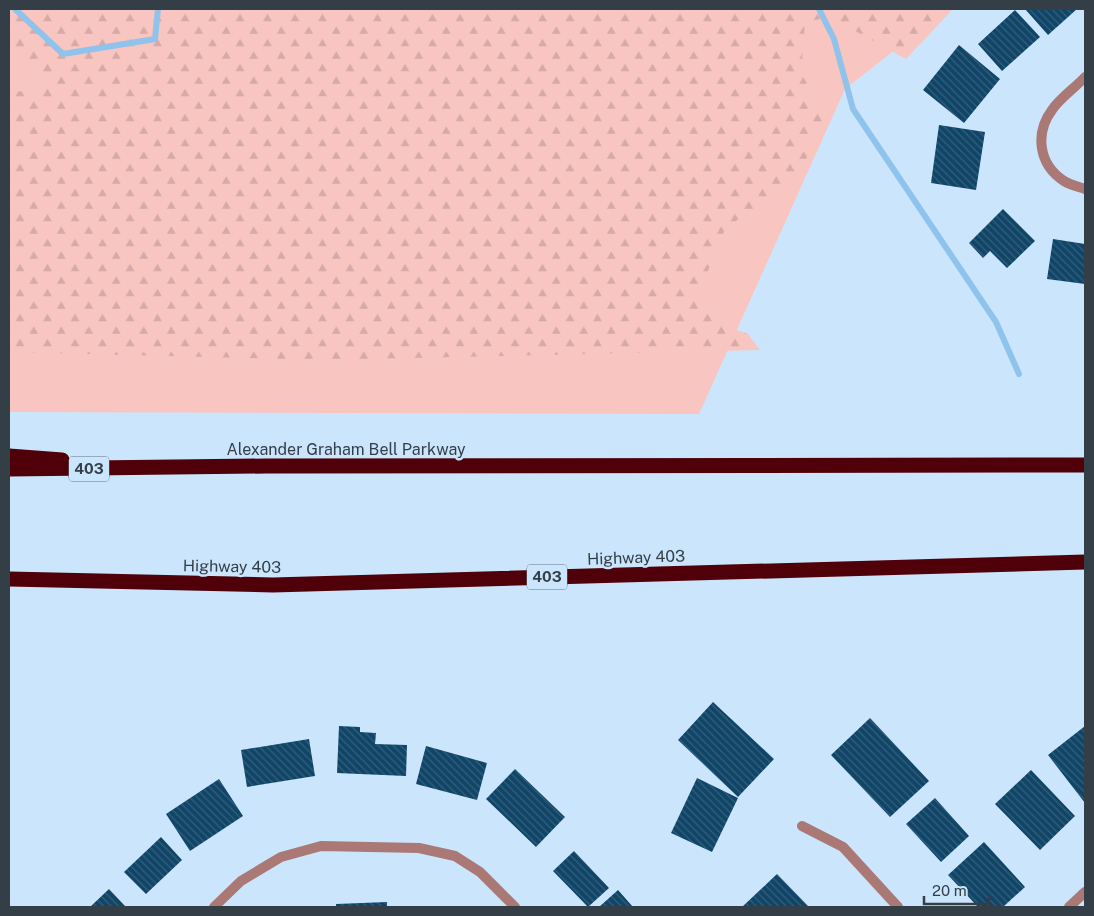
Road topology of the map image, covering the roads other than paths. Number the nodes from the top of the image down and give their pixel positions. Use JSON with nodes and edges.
{"nodes":[{"id":1,"x":1085,"y":77,"type":"edge"},
{"id":2,"x":1085,"y":189,"type":"edge"},
{"id":3,"x":9,"y":456,"type":"edge"},
{"id":4,"x":1085,"y":464,"type":"edge"},
{"id":5,"x":169,"y":468,"type":"junction"},
{"id":6,"x":9,"y":470,"type":"edge"},
{"id":7,"x":1085,"y":562,"type":"edge"},
{"id":8,"x":9,"y":579,"type":"edge"},
{"id":9,"x":802,"y":826,"type":"dead end"},
{"id":10,"x":1085,"y":892,"type":"edge"},
{"id":11,"x":214,"y":907,"type":"edge"},
{"id":12,"x":515,"y":907,"type":"edge"},
{"id":13,"x":898,"y":907,"type":"edge"},
{"id":14,"x":1069,"y":907,"type":"edge"}],
"edges":[{"from":1,"to":2,"type":"street"},
{"from":3,"to":5,"type":"highway"},
{"from":4,"to":5,"type":"highway","name":"Alexander Graham Bell Parkway","number":"403"},
{"from":5,"to":6,"type":"highway","number":"403"},
{"from":7,"to":8,"type":"highway","name":"Highway 403","number":"403"},
{"from":9,"to":13,"type":"street"},
{"from":10,"to":14,"type":"street"},
{"from":11,"to":12,"type":"street"}]}
